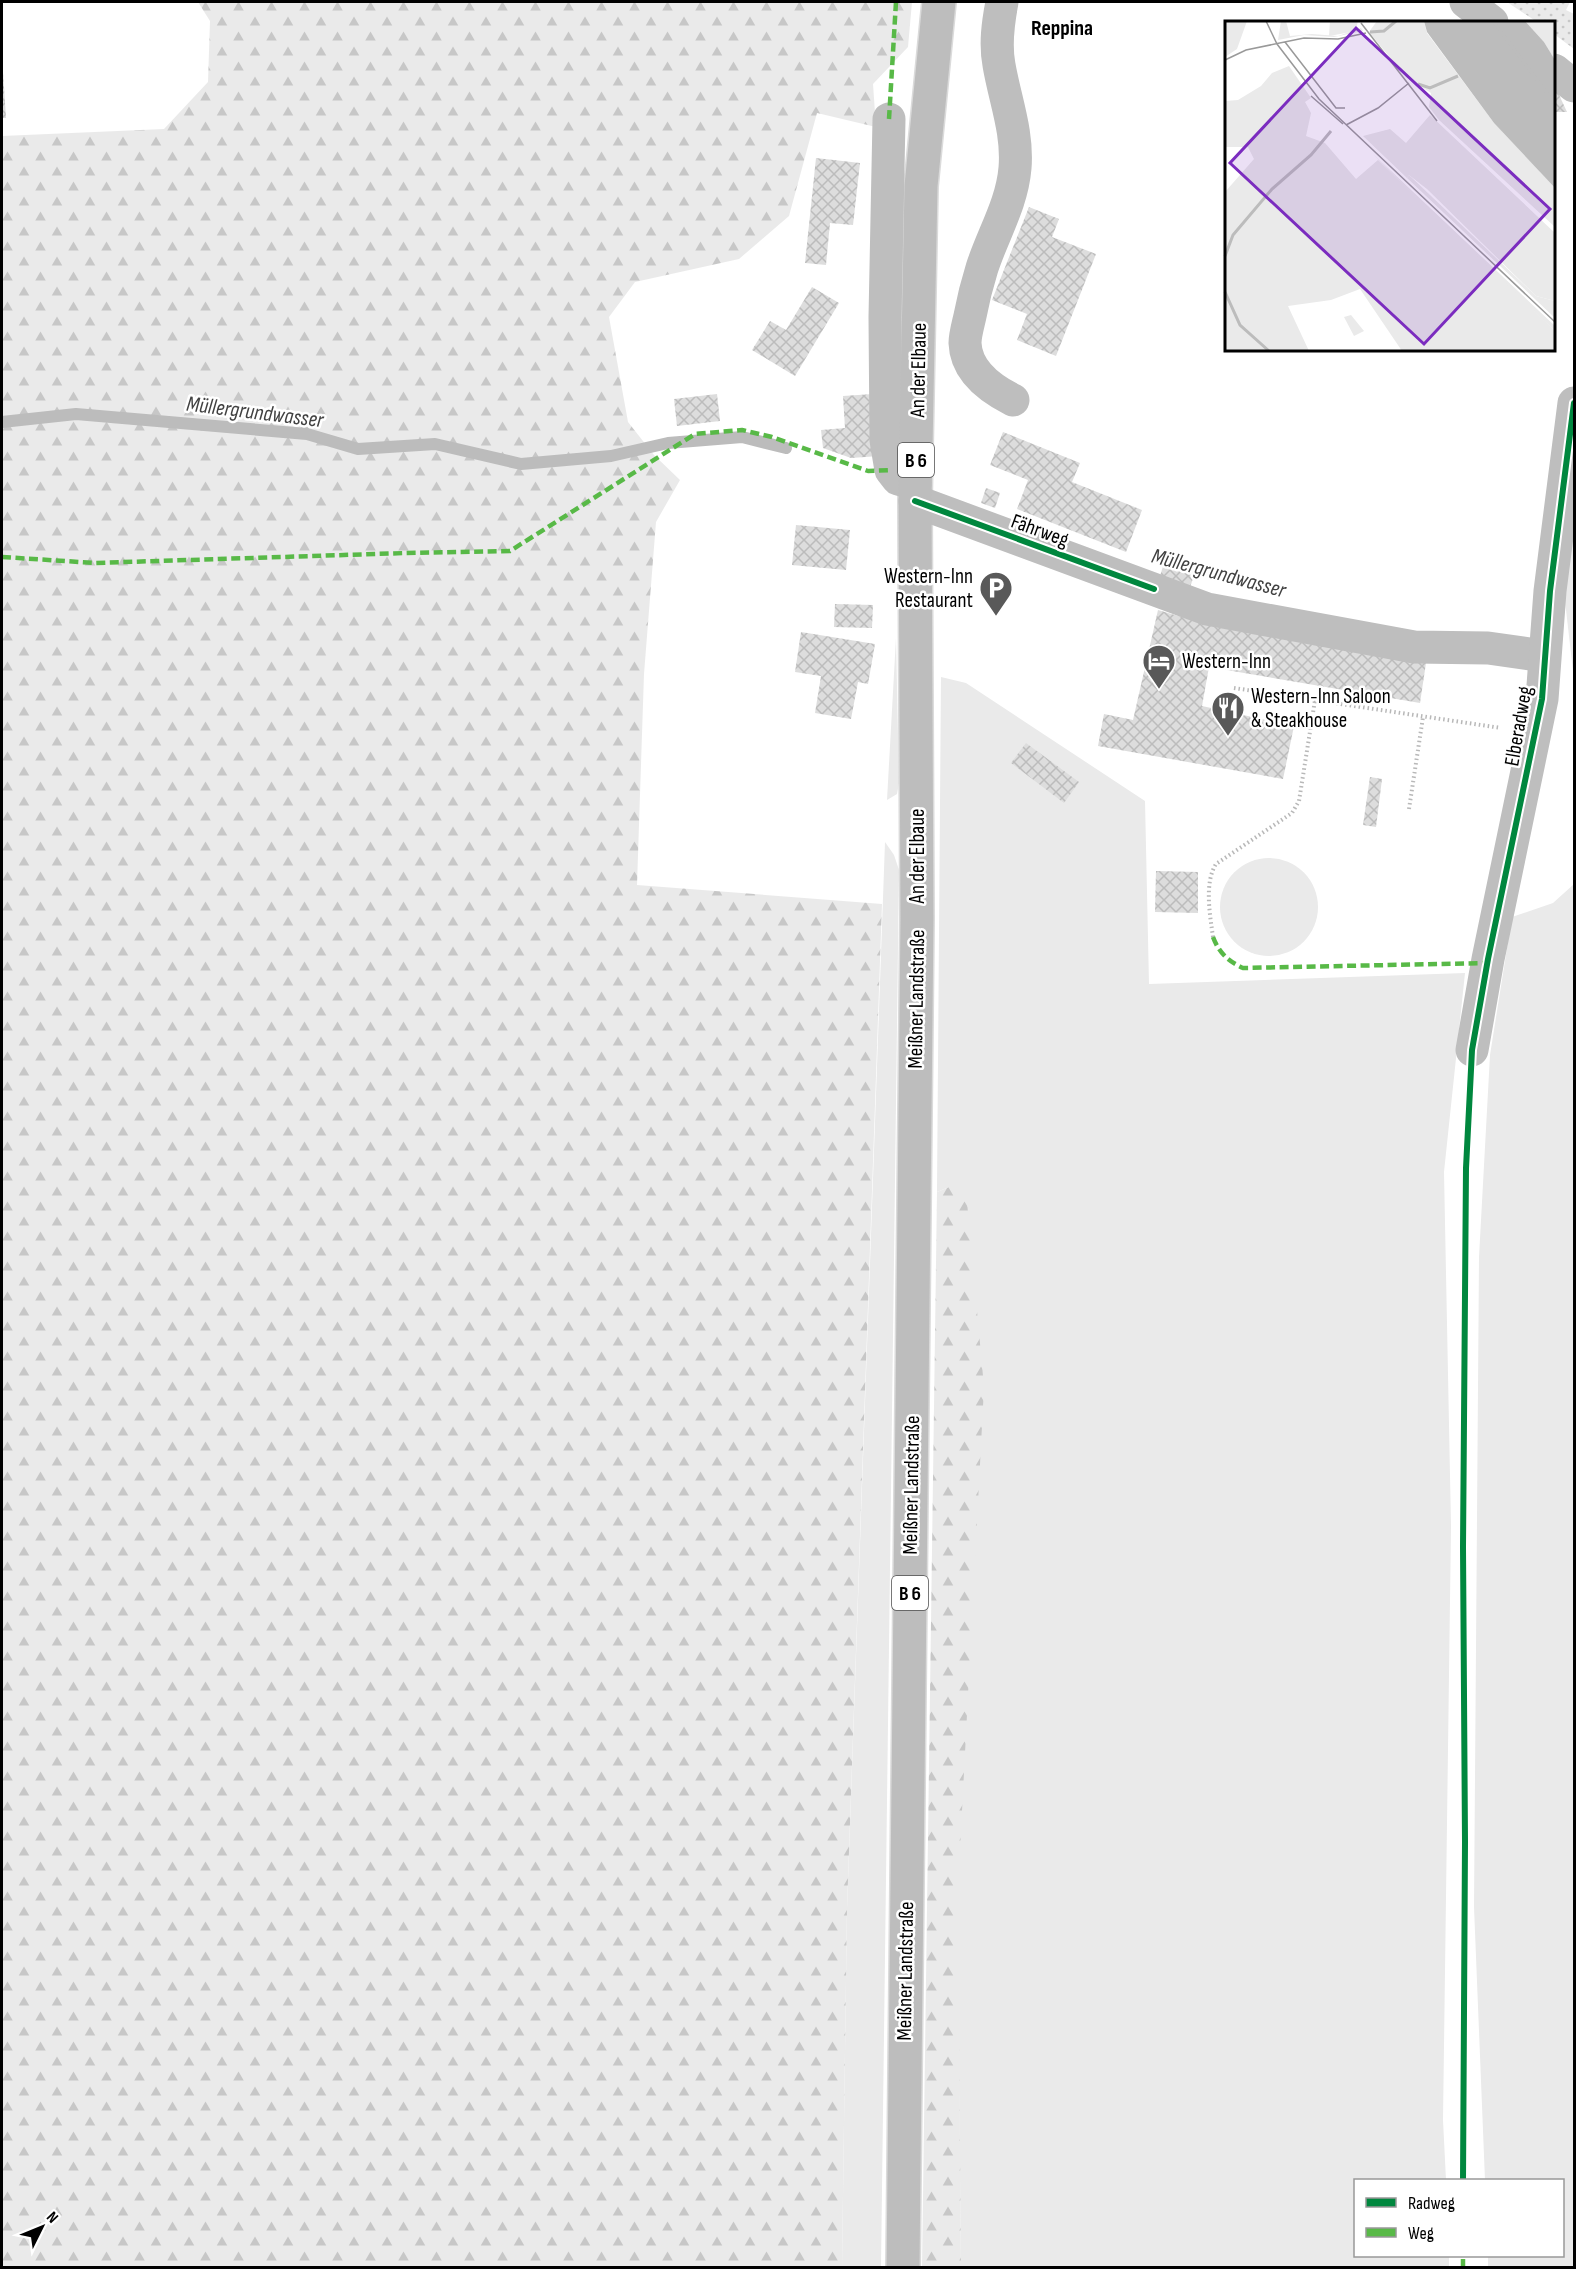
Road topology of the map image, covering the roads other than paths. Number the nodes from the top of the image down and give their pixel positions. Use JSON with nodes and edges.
{"nodes":[{"id":1,"x":939,"y":2,"type":"edge"},
{"id":2,"x":1002,"y":2,"type":"edge"},
{"id":3,"x":1466,"y":2,"type":"edge"},
{"id":4,"x":1491,"y":21,"type":"edge"},
{"id":5,"x":1555,"y":71,"type":"edge"},
{"id":6,"x":1575,"y":86,"type":"edge"},
{"id":7,"x":889,"y":119,"type":"dead end"},
{"id":8,"x":1012,"y":400,"type":"dead end"},
{"id":9,"x":1575,"y":404,"type":"edge"},
{"id":10,"x":915,"y":493,"type":"junction"},
{"id":11,"x":1544,"y":656,"type":"junction"},
{"id":12,"x":917,"y":919,"type":"joint"},
{"id":13,"x":1472,"y":1050,"type":"dead end"},
{"id":14,"x":903,"y":2268,"type":"edge"}],
"edges":[{"from":1,"to":10,"type":"main road","name":"An der Elbaue","number":"B 6"},
{"from":2,"to":8,"type":"street"},
{"from":3,"to":4,"type":"street"},
{"from":5,"to":6,"type":"street"},
{"from":7,"to":10,"type":"street","name":"Fährweg"},
{"from":9,"to":11,"type":"street","name":"Elberadweg"},
{"from":10,"to":11,"type":"street","name":"Fährweg"},
{"from":10,"to":12,"type":"main road","name":"An der Elbaue","number":"B 6"},
{"from":11,"to":13,"type":"street","name":"Elberadweg"},
{"from":12,"to":14,"type":"main road","name":"Meißner Landstraße","number":"B 6"}]}
